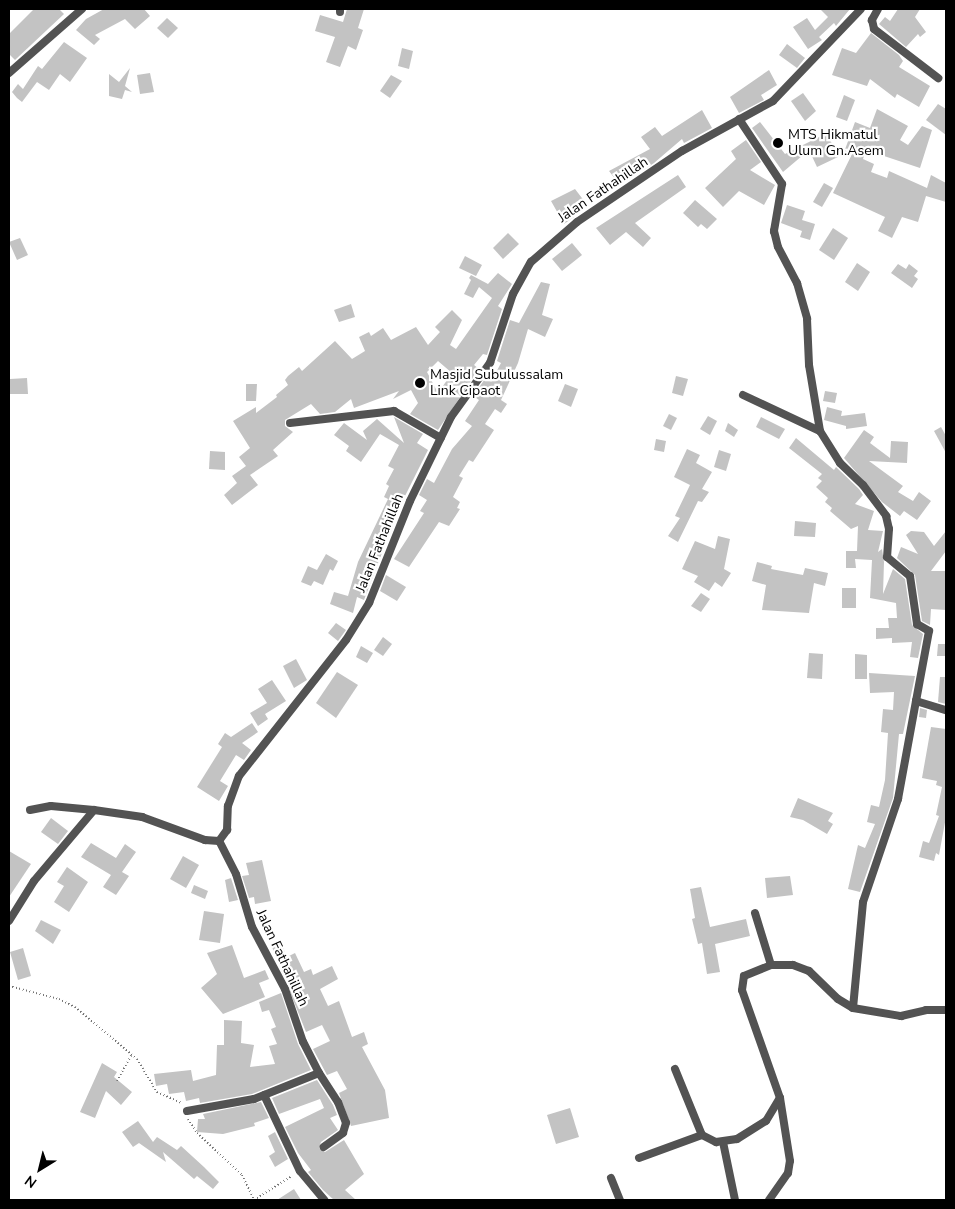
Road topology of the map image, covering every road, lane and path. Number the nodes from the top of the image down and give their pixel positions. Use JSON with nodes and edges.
{"nodes":[{"id":1,"x":82,"y":9,"type":"edge"},
{"id":2,"x":861,"y":9,"type":"edge"},
{"id":3,"x":878,"y":9,"type":"edge"},
{"id":4,"x":9,"y":73,"type":"edge"},
{"id":5,"x":938,"y":78,"type":"dead end"},
{"id":6,"x":739,"y":119,"type":"junction"},
{"id":7,"x":743,"y":395,"type":"dead end"},
{"id":8,"x":290,"y":423,"type":"dead end"},
{"id":9,"x":820,"y":431,"type":"junction"},
{"id":10,"x":441,"y":438,"type":"junction"},
{"id":11,"x":916,"y":701,"type":"junction"},
{"id":12,"x":946,"y":710,"type":"edge"},
{"id":13,"x":30,"y":810,"type":"dead end"},
{"id":14,"x":94,"y":810,"type":"junction"},
{"id":15,"x":219,"y":841,"type":"junction"},
{"id":16,"x":755,"y":913,"type":"dead end"},
{"id":17,"x":9,"y":921,"type":"edge"},
{"id":18,"x":771,"y":965,"type":"junction"},
{"id":19,"x":9,"y":986,"type":"edge"},
{"id":20,"x":853,"y":1008,"type":"junction"},
{"id":21,"x":946,"y":1010,"type":"edge"},
{"id":22,"x":132,"y":1054,"type":"junction"},
{"id":23,"x":675,"y":1068,"type":"dead end"},
{"id":24,"x":319,"y":1073,"type":"junction"},
{"id":25,"x":117,"y":1081,"type":"dead end"},
{"id":26,"x":264,"y":1096,"type":"junction"},
{"id":27,"x":780,"y":1098,"type":"junction"},
{"id":28,"x":187,"y":1111,"type":"junction"},
{"id":29,"x":702,"y":1136,"type":"junction"},
{"id":30,"x":723,"y":1142,"type":"junction"},
{"id":31,"x":324,"y":1147,"type":"dead end"},
{"id":32,"x":639,"y":1158,"type":"dead end"},
{"id":33,"x":300,"y":1170,"type":"junction"},
{"id":34,"x":612,"y":1178,"type":"dead end"},
{"id":35,"x":254,"y":1200,"type":"edge"},
{"id":36,"x":324,"y":1200,"type":"edge"},
{"id":37,"x":620,"y":1200,"type":"edge"},
{"id":38,"x":735,"y":1200,"type":"edge"},
{"id":39,"x":769,"y":1200,"type":"edge"}],
"edges":[{"from":1,"to":4,"type":"street"},
{"from":2,"to":6,"type":"street","name":"Jalan Fathahillah"},
{"from":3,"to":5,"type":"street"},
{"from":6,"to":9,"type":"street"},
{"from":6,"to":10,"type":"street","name":"Jalan Fathahillah"},
{"from":7,"to":9,"type":"street"},
{"from":8,"to":10,"type":"street"},
{"from":9,"to":11,"type":"street"},
{"from":10,"to":15,"type":"street","name":"Jalan Fathahillah"},
{"from":11,"to":12,"type":"street"},
{"from":11,"to":20,"type":"street"},
{"from":13,"to":14,"type":"street"},
{"from":14,"to":15,"type":"street"},
{"from":14,"to":17,"type":"street"},
{"from":15,"to":24,"type":"street","name":"Jalan Fathahillah"},
{"from":16,"to":18,"type":"street"},
{"from":18,"to":20,"type":"street"},
{"from":18,"to":27,"type":"street"},
{"from":19,"to":22,"type":"path"},
{"from":20,"to":21,"type":"street"},
{"from":22,"to":25,"type":"path"},
{"from":22,"to":28,"type":"path"},
{"from":23,"to":29,"type":"street"},
{"from":24,"to":26,"type":"street"},
{"from":24,"to":31,"type":"street","name":"Jalan Fathahillah"},
{"from":26,"to":28,"type":"street"},
{"from":26,"to":33,"type":"street"},
{"from":27,"to":30,"type":"street"},
{"from":27,"to":39,"type":"street"},
{"from":28,"to":35,"type":"path"},
{"from":29,"to":30,"type":"street"},
{"from":29,"to":32,"type":"street"},
{"from":30,"to":38,"type":"street"},
{"from":33,"to":35,"type":"path"},
{"from":33,"to":36,"type":"street"},
{"from":34,"to":37,"type":"street"}]}
